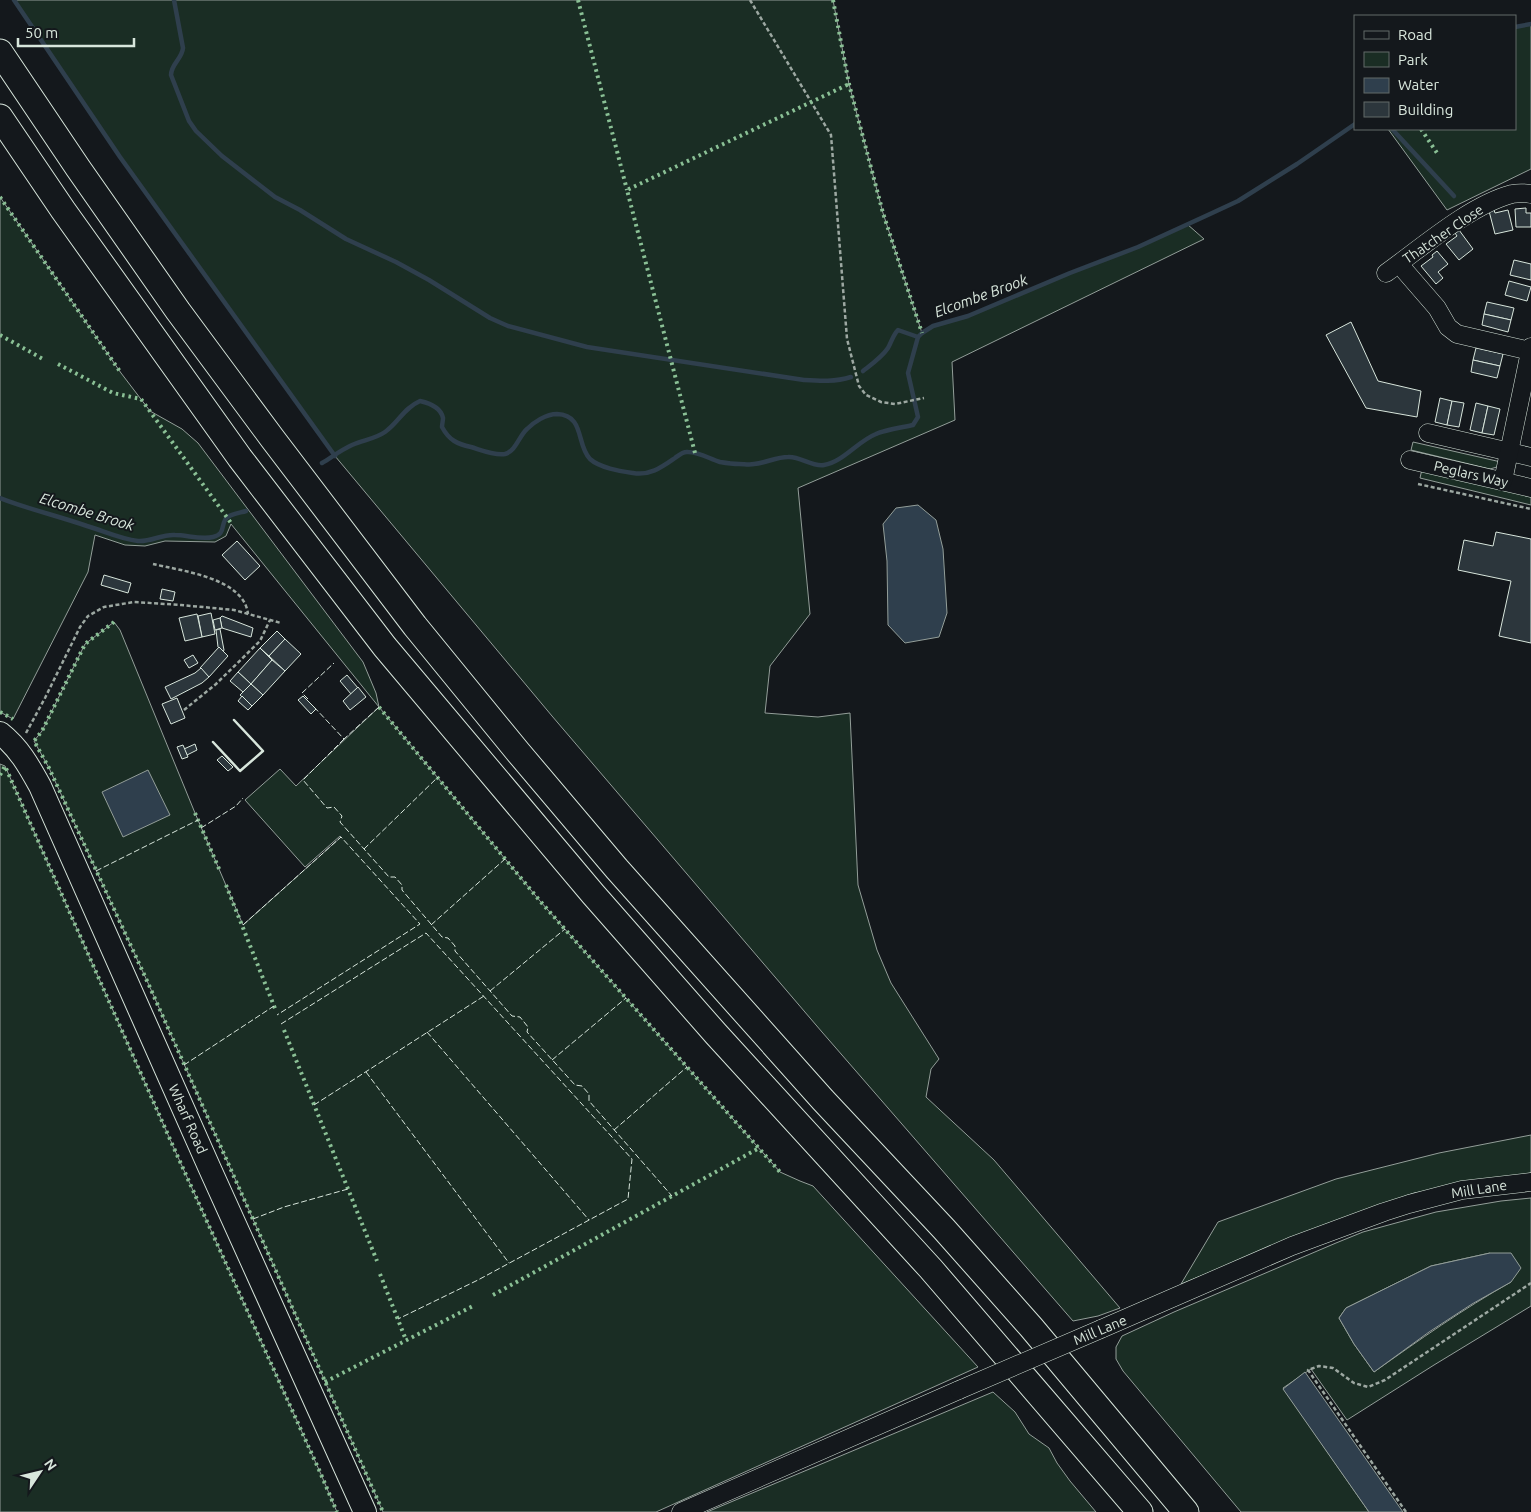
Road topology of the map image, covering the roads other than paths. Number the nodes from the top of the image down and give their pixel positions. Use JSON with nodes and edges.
{"nodes":[{"id":1,"x":0,"y":52,"type":"edge"},
{"id":2,"x":0,"y":117,"type":"edge"},
{"id":3,"x":1531,"y":194,"type":"edge"},
{"id":4,"x":1405,"y":270,"type":"dead end"},
{"id":5,"x":1386,"y":273,"type":"dead end"},
{"id":6,"x":1530,"y":349,"type":"edge"},
{"id":7,"x":1428,"y":433,"type":"dead end"},
{"id":8,"x":1510,"y":452,"type":"junction"},
{"id":9,"x":1531,"y":457,"type":"edge"},
{"id":10,"x":1410,"y":460,"type":"dead end"},
{"id":11,"x":1503,"y":481,"type":"junction"},
{"id":12,"x":1531,"y":488,"type":"edge"},
{"id":13,"x":7,"y":739,"type":"edge"},
{"id":14,"x":1531,"y":1182,"type":"edge"},
{"id":15,"x":365,"y":1512,"type":"edge"},
{"id":16,"x":681,"y":1512,"type":"edge"},
{"id":17,"x":1140,"y":1512,"type":"edge"},
{"id":18,"x":1186,"y":1512,"type":"edge"}],
"edges":[{"from":1,"to":18,"type":"highway"},
{"from":2,"to":17,"type":"highway"},
{"from":3,"to":5,"type":"street","name":"Thatcher Close"},
{"from":4,"to":6,"type":"street"},
{"from":6,"to":8,"type":"street"},
{"from":7,"to":8,"type":"street"},
{"from":8,"to":9,"type":"street"},
{"from":8,"to":11,"type":"street"},
{"from":10,"to":11,"type":"street","name":"Peglars Way"},
{"from":11,"to":12,"type":"street","name":"Peglars Way"},
{"from":13,"to":15,"type":"main road","name":"Wharf Road"},
{"from":14,"to":16,"type":"street","name":"Mill Lane","bridge":true}]}
